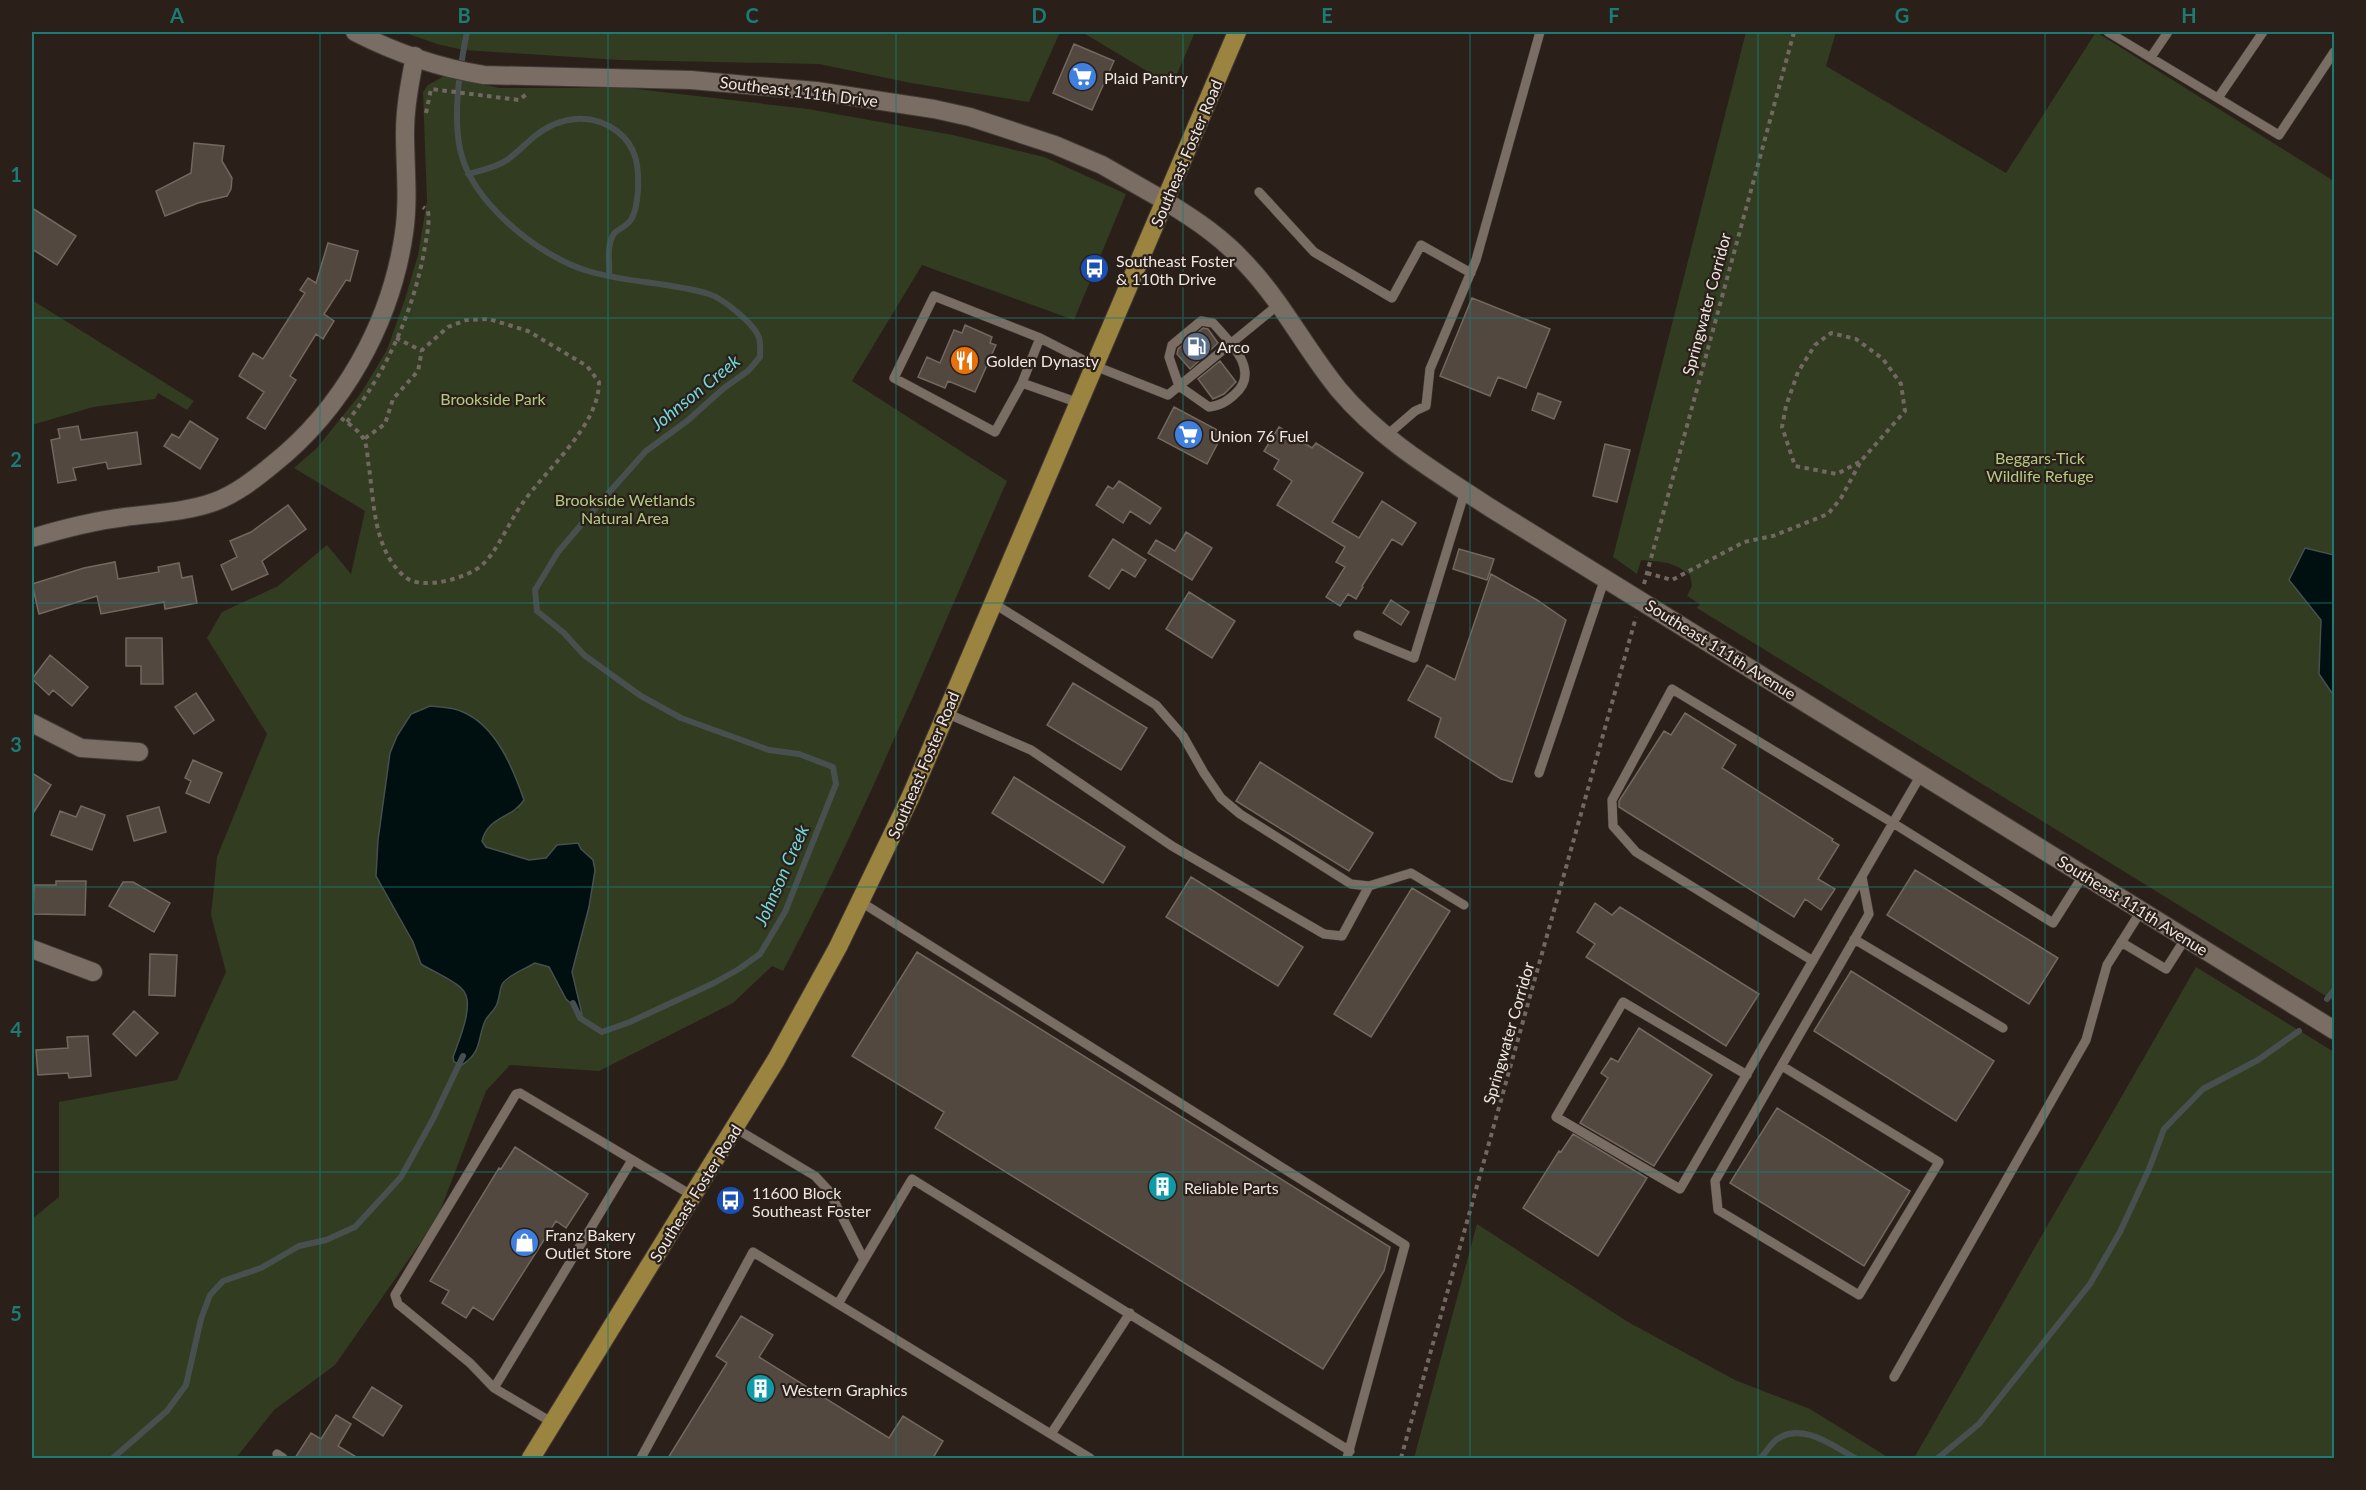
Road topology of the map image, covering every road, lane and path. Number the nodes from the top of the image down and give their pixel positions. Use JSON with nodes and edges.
{"nodes":[{"id":1,"x":355,"y":32,"type":"edge"},
{"id":2,"x":1237,"y":32,"type":"edge"},
{"id":3,"x":1540,"y":32,"type":"edge"},
{"id":4,"x":1794,"y":32,"type":"edge"},
{"id":5,"x":2108,"y":32,"type":"edge"},
{"id":6,"x":2168,"y":32,"type":"edge"},
{"id":7,"x":2263,"y":32,"type":"edge"},
{"id":8,"x":2334,"y":52,"type":"edge"},
{"id":9,"x":415,"y":56,"type":"junction"},
{"id":10,"x":2151,"y":57,"type":"junction"},
{"id":11,"x":528,"y":93,"type":"dead end"},
{"id":12,"x":2218,"y":98,"type":"junction"},
{"id":13,"x":426,"y":114,"type":"dead end"},
{"id":14,"x":1259,"y":192,"type":"dead end"},
{"id":15,"x":1165,"y":201,"type":"junction"},
{"id":16,"x":1471,"y":273,"type":"junction"},
{"id":17,"x":1278,"y":305,"type":"junction"},
{"id":18,"x":376,"y":327,"type":"junction"},
{"id":19,"x":1040,"y":338,"type":"junction"},
{"id":20,"x":1231,"y":344,"type":"junction"},
{"id":21,"x":422,"y":351,"type":"junction"},
{"id":22,"x":1095,"y":366,"type":"junction"},
{"id":23,"x":1022,"y":383,"type":"junction"},
{"id":24,"x":1179,"y":386,"type":"junction"},
{"id":25,"x":1079,"y":403,"type":"junction"},
{"id":26,"x":328,"y":410,"type":"junction"},
{"id":27,"x":1386,"y":436,"type":"junction"},
{"id":28,"x":364,"y":439,"type":"junction"},
{"id":29,"x":1861,"y":461,"type":"junction"},
{"id":30,"x":1465,"y":491,"type":"junction"},
{"id":31,"x":32,"y":538,"type":"edge"},
{"id":32,"x":1647,"y":573,"type":"junction"},
{"id":33,"x":1605,"y":578,"type":"junction"},
{"id":34,"x":1644,"y":584,"type":"dead end"},
{"id":35,"x":993,"y":603,"type":"junction"},
{"id":36,"x":1637,"y":614,"type":"dead end"},
{"id":37,"x":1358,"y":635,"type":"dead end"},
{"id":38,"x":946,"y":713,"type":"junction"},
{"id":39,"x":32,"y":723,"type":"edge"},
{"id":40,"x":139,"y":752,"type":"dead end"},
{"id":41,"x":1539,"y":773,"type":"dead end"},
{"id":42,"x":1922,"y":773,"type":"junction"},
{"id":43,"x":1893,"y":823,"type":"junction"},
{"id":44,"x":2084,"y":874,"type":"junction"},
{"id":45,"x":1862,"y":877,"type":"junction"},
{"id":46,"x":1369,"y":886,"type":"junction"},
{"id":47,"x":861,"y":902,"type":"junction"},
{"id":48,"x":1464,"y":905,"type":"dead end"},
{"id":49,"x":2141,"y":911,"type":"junction"},
{"id":50,"x":1854,"y":939,"type":"junction"},
{"id":51,"x":2186,"y":939,"type":"junction"},
{"id":52,"x":2121,"y":942,"type":"junction"},
{"id":53,"x":32,"y":949,"type":"edge"},
{"id":54,"x":1813,"y":960,"type":"junction"},
{"id":55,"x":93,"y":972,"type":"dead end"},
{"id":56,"x":2003,"y":1028,"type":"dead end"},
{"id":57,"x":2334,"y":1030,"type":"edge"},
{"id":58,"x":1782,"y":1066,"type":"junction"},
{"id":59,"x":1747,"y":1075,"type":"junction"},
{"id":60,"x":735,"y":1128,"type":"junction"},
{"id":61,"x":632,"y":1160,"type":"junction"},
{"id":62,"x":693,"y":1196,"type":"junction"},
{"id":63,"x":864,"y":1260,"type":"junction"},
{"id":64,"x":838,"y":1304,"type":"junction"},
{"id":65,"x":1130,"y":1313,"type":"junction"},
{"id":66,"x":1894,"y":1377,"type":"dead end"},
{"id":67,"x":494,"y":1388,"type":"junction"},
{"id":68,"x":553,"y":1423,"type":"junction"},
{"id":69,"x":1051,"y":1434,"type":"junction"},
{"id":70,"x":1348,"y":1455,"type":"edge"},
{"id":71,"x":531,"y":1458,"type":"edge"},
{"id":72,"x":641,"y":1458,"type":"edge"},
{"id":73,"x":1090,"y":1458,"type":"edge"},
{"id":74,"x":1401,"y":1458,"type":"edge"}],
"edges":[{"from":1,"to":9,"type":"street","name":"Southeast 111th Drive"},
{"from":2,"to":15,"type":"main road","name":"Southeast Foster Road"},
{"from":3,"to":16,"type":"lane"},
{"from":4,"to":32,"type":"path","name":"Springwater Corridor"},
{"from":5,"to":10,"type":"lane"},
{"from":6,"to":10,"type":"lane"},
{"from":7,"to":12,"type":"lane"},
{"from":8,"to":12,"type":"lane"},
{"from":9,"to":15,"type":"street","name":"Southeast 111th Drive"},
{"from":9,"to":18,"type":"street"},
{"from":10,"to":12,"type":"lane"},
{"from":11,"to":13,"type":"path"},
{"from":14,"to":16,"type":"lane"},
{"from":15,"to":17,"type":"street","name":"Southeast 111th Avenue"},
{"from":15,"to":22,"type":"main road","name":"Southeast Foster Road"},
{"from":16,"to":27,"type":"lane"},
{"from":17,"to":20,"type":"lane"},
{"from":17,"to":27,"type":"street","name":"Southeast 111th Avenue"},
{"from":18,"to":21,"type":"path"},
{"from":18,"to":26,"type":"street"},
{"from":19,"to":22,"type":"lane"},
{"from":19,"to":23,"type":"lane"},
{"from":19,"to":23,"type":"lane"},
{"from":20,"to":24,"type":"lane"},
{"from":20,"to":24,"type":"lane"},
{"from":20,"to":24,"type":"lane"},
{"from":21,"to":28,"type":"path"},
{"from":21,"to":28,"type":"path"},
{"from":22,"to":24,"type":"lane"},
{"from":22,"to":25,"type":"main road","name":"Southeast Foster Road"},
{"from":23,"to":25,"type":"lane"},
{"from":25,"to":35,"type":"main road","name":"Southeast Foster Road"},
{"from":26,"to":28,"type":"path"},
{"from":26,"to":31,"type":"street"},
{"from":27,"to":30,"type":"street","name":"Southeast 111th Avenue"},
{"from":29,"to":29,"type":"path"},
{"from":29,"to":32,"type":"path"},
{"from":30,"to":33,"type":"street","name":"Southeast 111th Avenue"},
{"from":30,"to":37,"type":"lane"},
{"from":32,"to":34,"type":"path","name":"Springwater Corridor"},
{"from":33,"to":41,"type":"lane"},
{"from":33,"to":42,"type":"street","name":"Southeast 111th Avenue"},
{"from":35,"to":38,"type":"main road","name":"Southeast Foster Road"},
{"from":35,"to":46,"type":"lane"},
{"from":36,"to":74,"type":"path","name":"Springwater Corridor"},
{"from":38,"to":46,"type":"lane"},
{"from":38,"to":47,"type":"main road","name":"Southeast Foster Road"},
{"from":39,"to":40,"type":"street"},
{"from":42,"to":43,"type":"lane"},
{"from":42,"to":44,"type":"street","name":"Southeast 111th Avenue"},
{"from":43,"to":44,"type":"lane"},
{"from":43,"to":45,"type":"lane"},
{"from":43,"to":54,"type":"lane"},
{"from":44,"to":49,"type":"street","name":"Southeast 111th Avenue"},
{"from":45,"to":50,"type":"lane"},
{"from":45,"to":54,"type":"lane"},
{"from":46,"to":48,"type":"lane"},
{"from":47,"to":60,"type":"main road","name":"Southeast Foster Road"},
{"from":47,"to":70,"type":"lane"},
{"from":49,"to":51,"type":"street","name":"Southeast 111th Avenue"},
{"from":49,"to":52,"type":"lane"},
{"from":50,"to":56,"type":"lane"},
{"from":50,"to":58,"type":"lane"},
{"from":51,"to":52,"type":"lane"},
{"from":51,"to":57,"type":"street","name":"Southeast 111th Avenue"},
{"from":52,"to":66,"type":"lane"},
{"from":53,"to":55,"type":"street"},
{"from":54,"to":59,"type":"lane"},
{"from":58,"to":58,"type":"lane"},
{"from":59,"to":59,"type":"lane"},
{"from":60,"to":62,"type":"main road","name":"Southeast Foster Road"},
{"from":60,"to":63,"type":"lane"},
{"from":61,"to":62,"type":"lane"},
{"from":61,"to":67,"type":"lane"},
{"from":61,"to":67,"type":"lane"},
{"from":62,"to":68,"type":"main road","name":"Southeast Foster Road"},
{"from":63,"to":64,"type":"lane"},
{"from":63,"to":65,"type":"lane"},
{"from":64,"to":69,"type":"lane"},
{"from":64,"to":72,"type":"lane"},
{"from":65,"to":69,"type":"lane"},
{"from":65,"to":70,"type":"lane"},
{"from":67,"to":68,"type":"lane"},
{"from":68,"to":71,"type":"main road","name":"Southeast Foster Road"},
{"from":69,"to":73,"type":"lane"}]}
